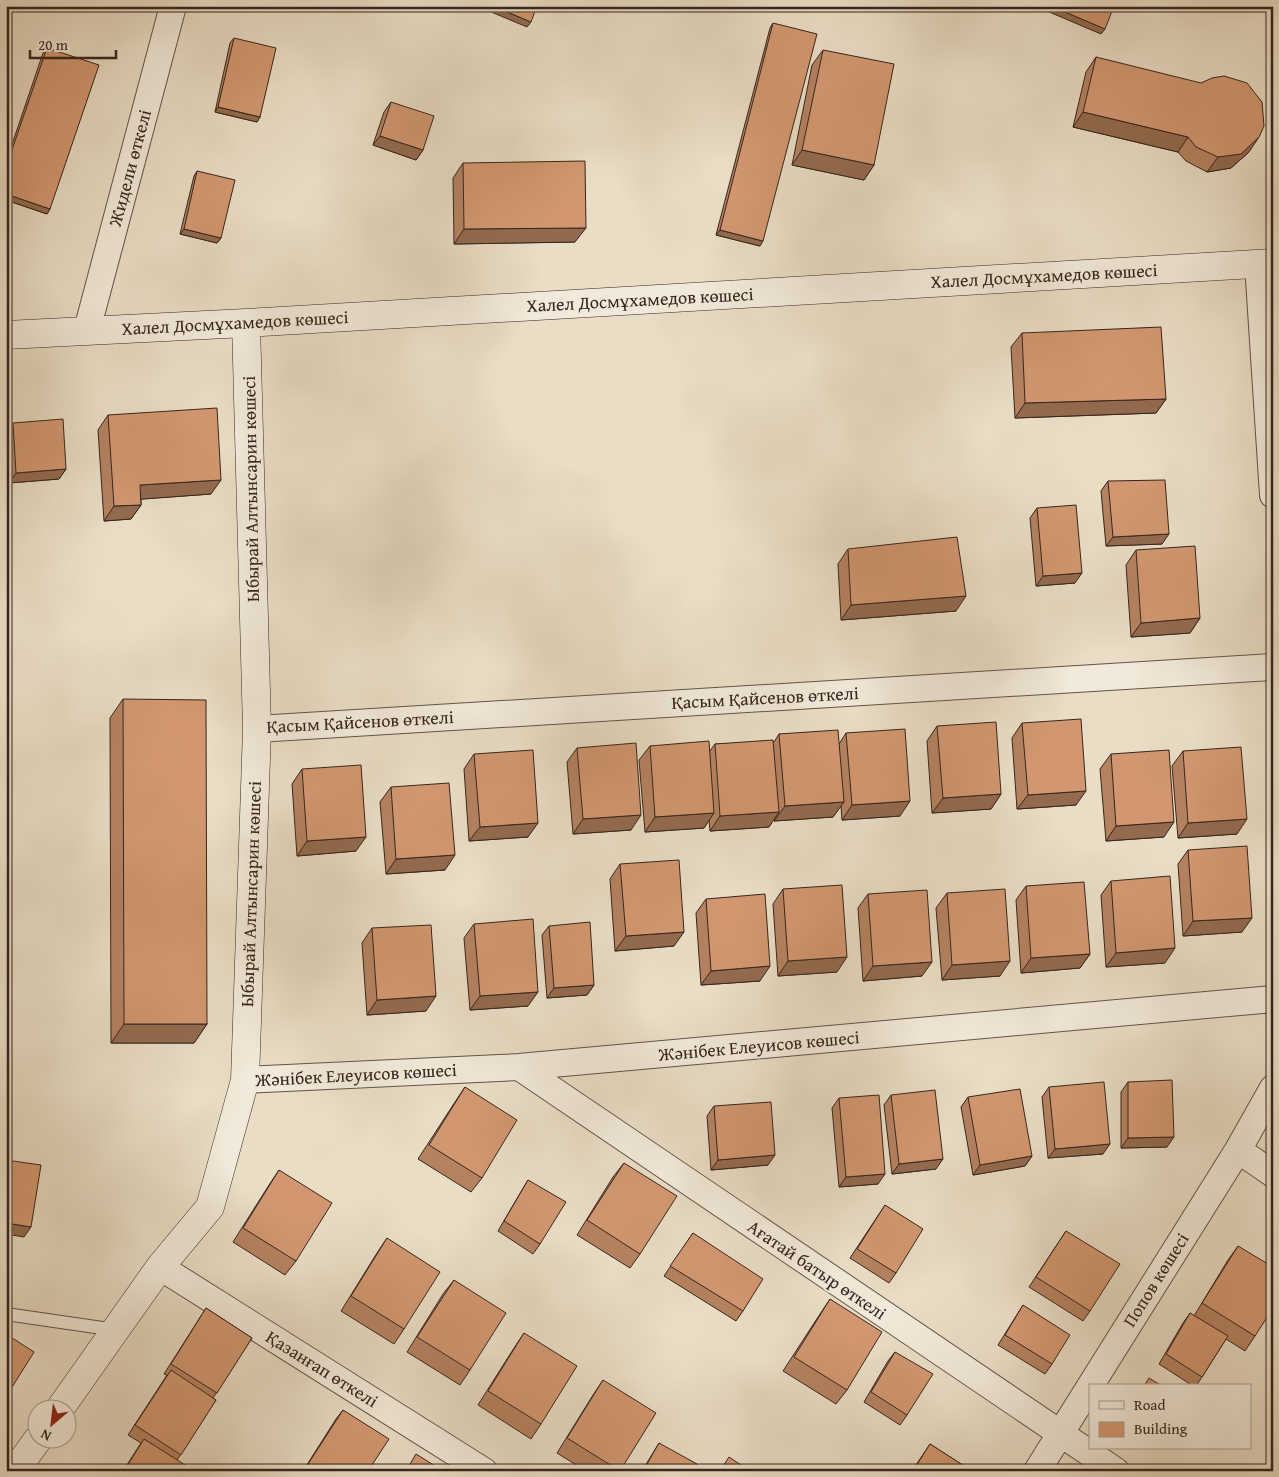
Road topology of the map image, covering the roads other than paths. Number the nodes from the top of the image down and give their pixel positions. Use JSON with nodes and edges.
{"nodes":[{"id":1,"x":174,"y":6,"type":"edge"},
{"id":2,"x":1265,"y":263,"type":"edge"},
{"id":3,"x":246,"y":323,"type":"junction"},
{"id":4,"x":87,"y":330,"type":"junction"},
{"id":5,"x":6,"y":335,"type":"edge"},
{"id":6,"x":1273,"y":495,"type":"edge"},
{"id":7,"x":1273,"y":667,"type":"edge"},
{"id":8,"x":256,"y":728,"type":"junction"},
{"id":9,"x":1273,"y":999,"type":"edge"},
{"id":10,"x":519,"y":1067,"type":"junction"},
{"id":11,"x":245,"y":1080,"type":"junction"},
{"id":12,"x":1273,"y":1088,"type":"edge"},
{"id":13,"x":1238,"y":1150,"type":"junction"},
{"id":14,"x":1273,"y":1174,"type":"edge"},
{"id":15,"x":160,"y":1267,"type":"junction"},
{"id":16,"x":6,"y":1314,"type":"edge"},
{"id":17,"x":116,"y":1330,"type":"junction"},
{"id":18,"x":1091,"y":1384,"type":"edge"},
{"id":19,"x":1089,"y":1386,"type":"edge"},
{"id":20,"x":66,"y":1400,"type":"edge"},
{"id":21,"x":1059,"y":1434,"type":"junction"},
{"id":22,"x":30,"y":1450,"type":"edge"},
{"id":23,"x":15,"y":1471,"type":"edge"},
{"id":24,"x":484,"y":1471,"type":"edge"},
{"id":25,"x":1036,"y":1471,"type":"edge"},
{"id":26,"x":1116,"y":1471,"type":"edge"}],
"edges":[{"from":1,"to":4,"type":"street","name":"Жидели өткелі"},
{"from":2,"to":3,"type":"street","name":"Халел Досмұхамедов көшесі"},
{"from":2,"to":6,"type":"street"},
{"from":3,"to":4,"type":"street","name":"Халел Досмұхамедов көшесі"},
{"from":3,"to":8,"type":"street","name":"Ыбырай Алтынсарин көшесі"},
{"from":4,"to":5,"type":"street","name":"Халел Досмұхамедов көшесі"},
{"from":7,"to":8,"type":"street","name":"Қасым Қайсенов өткелі"},
{"from":8,"to":11,"type":"street","name":"Ыбырай Алтынсарин көшесі"},
{"from":9,"to":10,"type":"street","name":"Жәнібек Елеуисов көшесі"},
{"from":10,"to":11,"type":"street","name":"Жәнібек Елеуисов көшесі"},
{"from":10,"to":21,"type":"street","name":"Ағатай батыр өткелі"},
{"from":11,"to":15,"type":"street","name":"Ыбырай Алтынсарин көшесі"},
{"from":12,"to":13,"type":"street","name":"Попов көшесі"},
{"from":13,"to":14,"type":"street"},
{"from":13,"to":18,"type":"street","name":"Попов көшесі"},
{"from":15,"to":17,"type":"street","name":"Ыбырай Алтынсарин көшесі"},
{"from":15,"to":24,"type":"street","name":"Қазанғап өткелі"},
{"from":16,"to":17,"type":"lane"},
{"from":17,"to":20,"type":"street","name":"Ыбырай Алтынсарин көшесі"},
{"from":19,"to":21,"type":"street","name":"Попов көшесі"},
{"from":21,"to":25,"type":"street","name":"Попов көшесі"},
{"from":21,"to":26,"type":"street","name":"Ағатай батыр өткелі"},
{"from":22,"to":23,"type":"street"}]}
